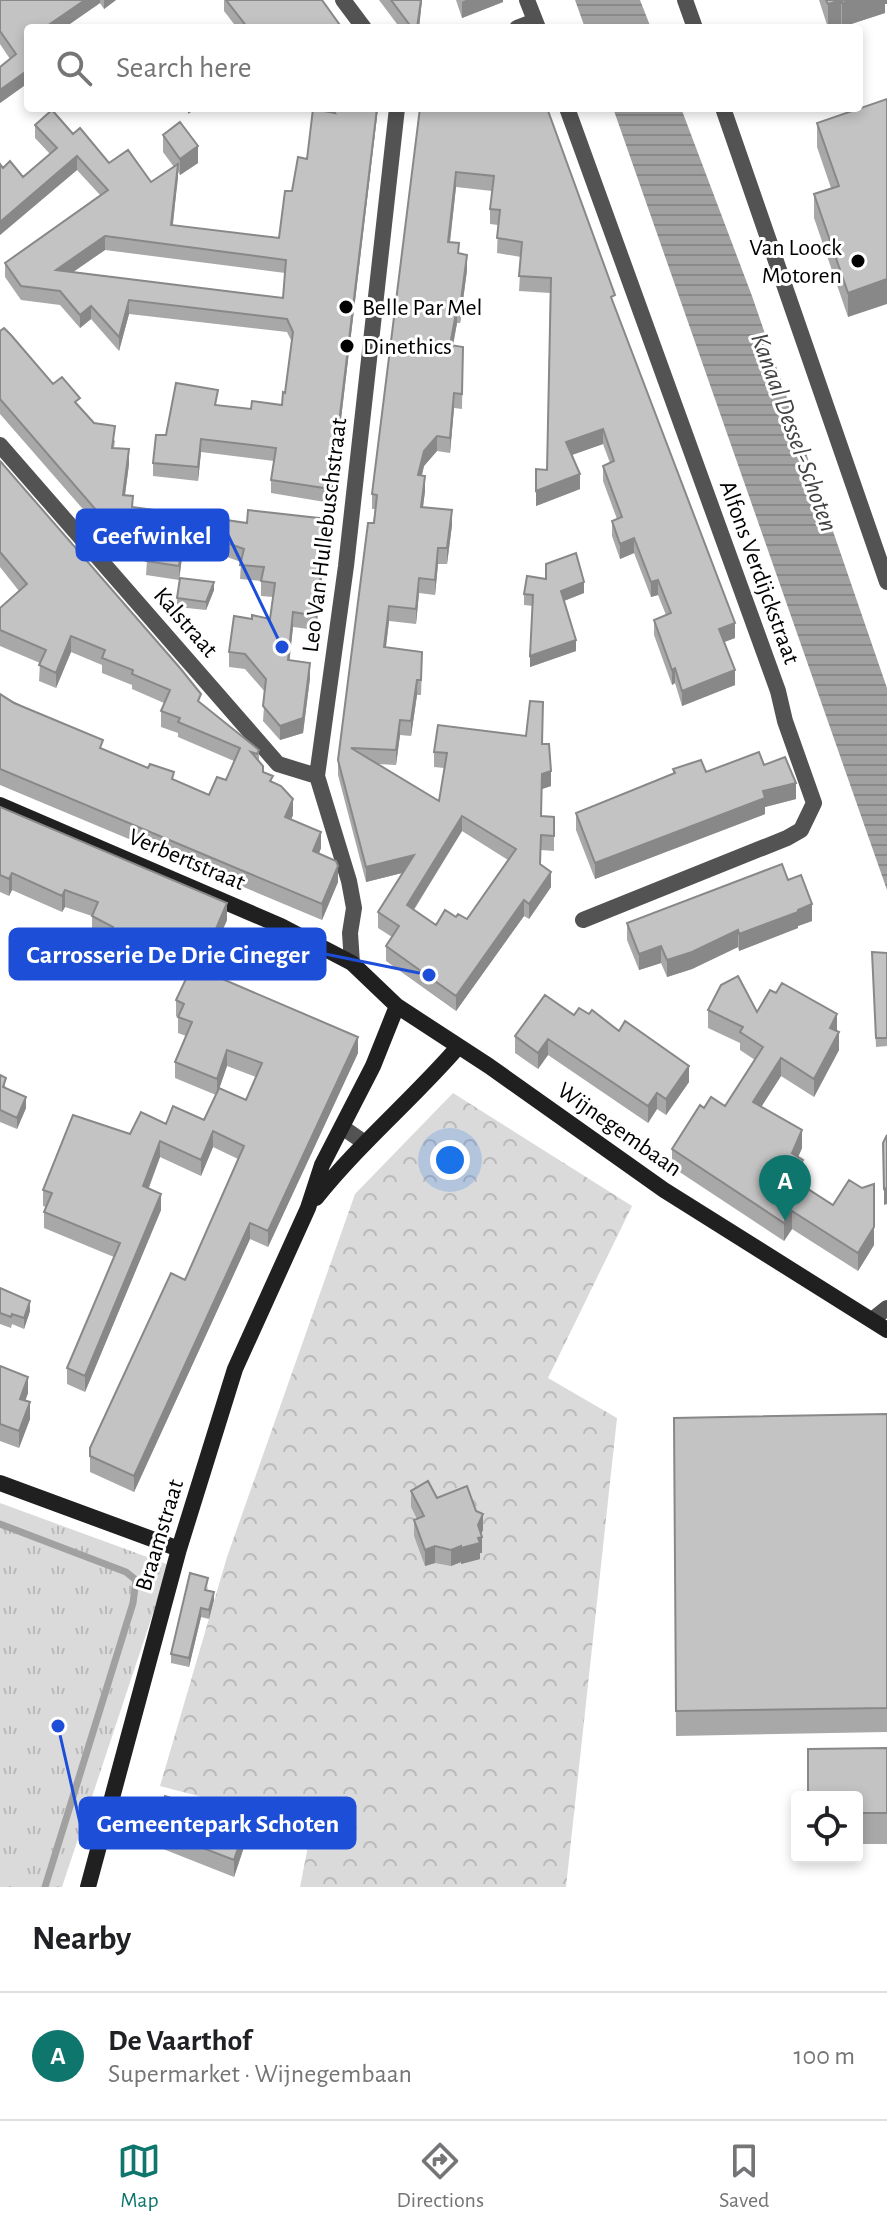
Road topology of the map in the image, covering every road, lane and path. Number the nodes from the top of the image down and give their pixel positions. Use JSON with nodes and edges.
{"nodes":[{"id":1,"x":343,"y":0,"type":"edge"},
{"id":2,"x":527,"y":0,"type":"edge"},
{"id":3,"x":685,"y":0,"type":"edge"},
{"id":4,"x":361,"y":24,"type":"edge"},
{"id":5,"x":536,"y":24,"type":"edge"},
{"id":6,"x":694,"y":24,"type":"edge"},
{"id":7,"x":397,"y":112,"type":"edge"},
{"id":8,"x":568,"y":112,"type":"edge"},
{"id":9,"x":724,"y":112,"type":"edge"},
{"id":10,"x":0,"y":445,"type":"edge"},
{"id":11,"x":887,"y":582,"type":"edge"},
{"id":12,"x":317,"y":776,"type":"junction"},
{"id":13,"x":0,"y":805,"type":"edge"},
{"id":14,"x":583,"y":920,"type":"dead end"},
{"id":15,"x":352,"y":963,"type":"junction"},
{"id":16,"x":397,"y":1006,"type":"junction"},
{"id":17,"x":458,"y":1047,"type":"junction"},
{"id":18,"x":342,"y":1127,"type":"junction"},
{"id":19,"x":365,"y":1143,"type":"junction"},
{"id":20,"x":308,"y":1208,"type":"junction"},
{"id":21,"x":887,"y":1308,"type":"edge"},
{"id":22,"x":872,"y":1320,"type":"junction"},
{"id":23,"x":887,"y":1330,"type":"edge"},
{"id":24,"x":0,"y":1483,"type":"edge"},
{"id":25,"x":179,"y":1549,"type":"junction"},
{"id":26,"x":88,"y":1887,"type":"edge"}],
"edges":[{"from":1,"to":4,"type":"street"},
{"from":2,"to":5,"type":"street"},
{"from":3,"to":6,"type":"street"},
{"from":7,"to":12,"type":"street","name":"Leo Van Hullebuschstraat"},
{"from":8,"to":14,"type":"street","name":"Alfons Verdijckstraat"},
{"from":9,"to":11,"type":"street"},
{"from":10,"to":12,"type":"street","name":"Kalstraat"},
{"from":12,"to":15,"type":"street","name":"Leo Van Hullebuschstraat"},
{"from":13,"to":15,"type":"street","name":"Verbertstraat"},
{"from":15,"to":16,"type":"street","name":"Wijnegembaan"},
{"from":16,"to":17,"type":"street","name":"Wijnegembaan"},
{"from":16,"to":18,"type":"street","name":"Braamstraat"},
{"from":17,"to":19,"type":"street","name":"Braamstraat"},
{"from":17,"to":22,"type":"street","name":"Wijnegembaan"},
{"from":18,"to":19,"type":"street"},
{"from":18,"to":20,"type":"street","name":"Braamstraat"},
{"from":19,"to":20,"type":"street","name":"Braamstraat"},
{"from":20,"to":25,"type":"street","name":"Braamstraat"},
{"from":21,"to":22,"type":"street"},
{"from":22,"to":23,"type":"street","name":"Wijnegembaan"},
{"from":24,"to":25,"type":"street"},
{"from":25,"to":26,"type":"street","name":"Braamstraat"}]}
